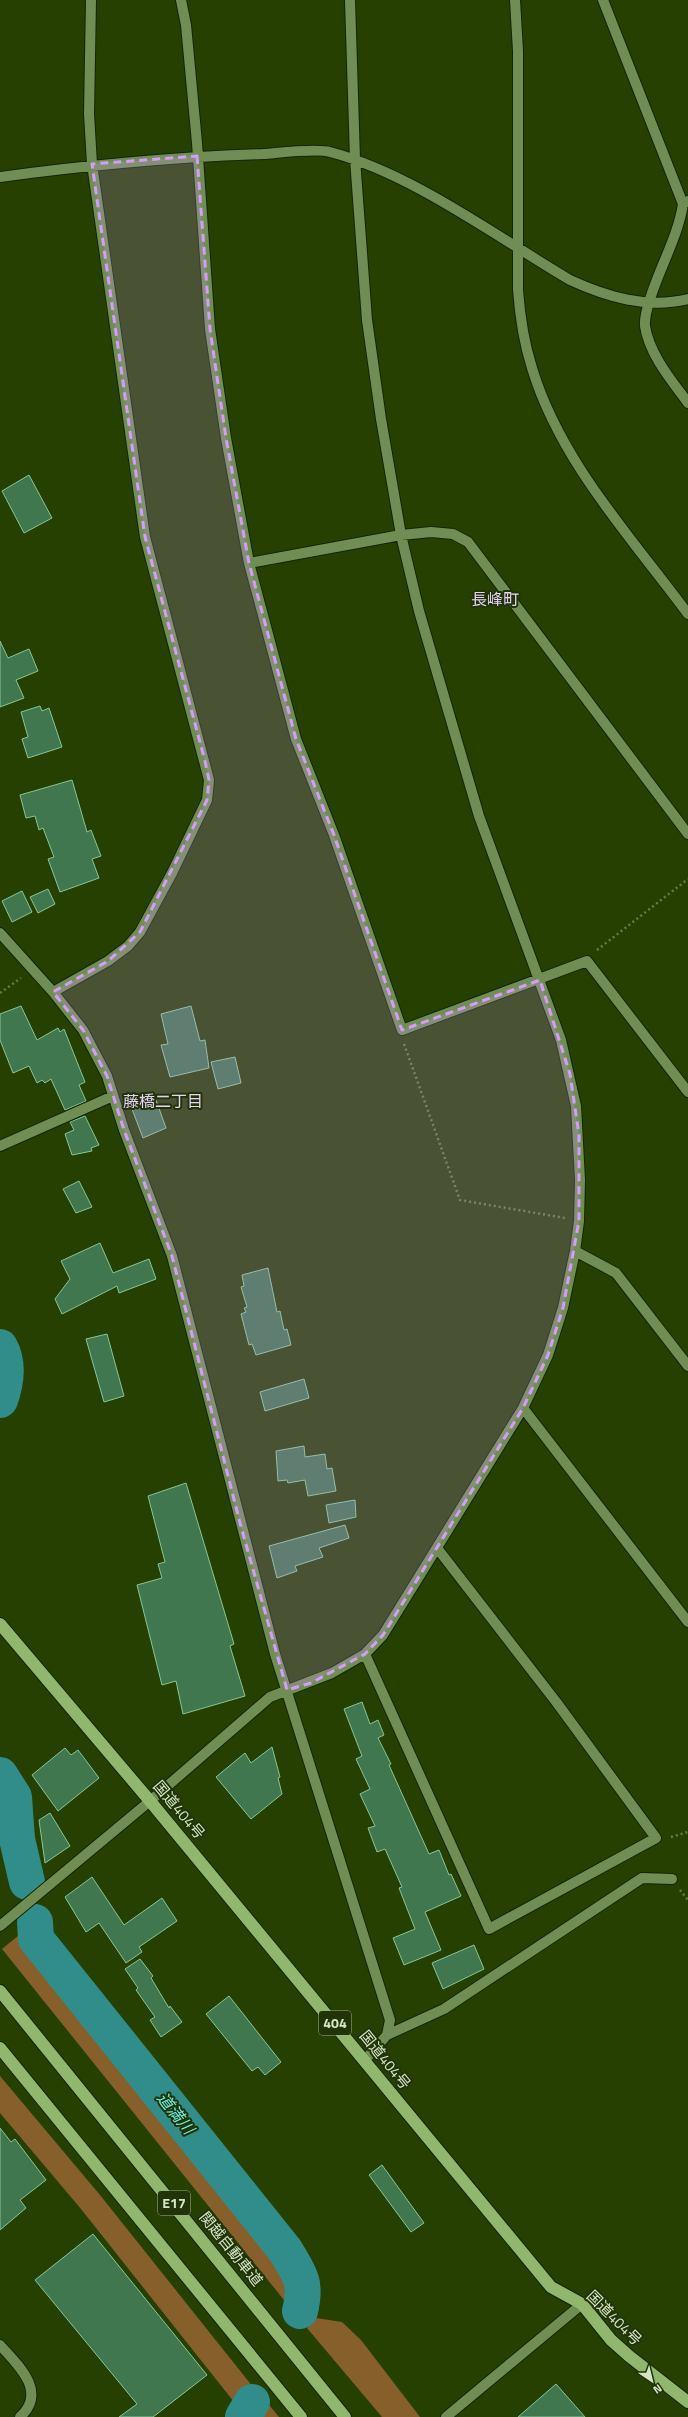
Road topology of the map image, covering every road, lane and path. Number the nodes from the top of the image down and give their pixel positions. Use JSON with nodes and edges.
{"nodes":[{"id":1,"x":91,"y":0,"type":"edge"},
{"id":2,"x":181,"y":0,"type":"edge"},
{"id":3,"x":350,"y":0,"type":"edge"},
{"id":4,"x":515,"y":0,"type":"edge"},
{"id":5,"x":603,"y":0,"type":"edge"},
{"id":6,"x":197,"y":156,"type":"junction"},
{"id":7,"x":354,"y":159,"type":"junction"},
{"id":8,"x":92,"y":164,"type":"junction"},
{"id":9,"x":0,"y":177,"type":"edge"},
{"id":10,"x":686,"y":203,"type":"edge"},
{"id":11,"x":518,"y":250,"type":"junction"},
{"id":12,"x":688,"y":299,"type":"edge"},
{"id":13,"x":649,"y":303,"type":"junction"},
{"id":14,"x":688,"y":403,"type":"edge"},
{"id":15,"x":401,"y":535,"type":"junction"},
{"id":16,"x":249,"y":563,"type":"junction"},
{"id":17,"x":688,"y":614,"type":"edge"},
{"id":18,"x":688,"y":834,"type":"edge"},
{"id":19,"x":688,"y":879,"type":"edge"},
{"id":20,"x":0,"y":933,"type":"edge"},
{"id":21,"x":587,"y":961,"type":"junction"},
{"id":22,"x":33,"y":970,"type":"junction"},
{"id":23,"x":540,"y":980,"type":"junction"},
{"id":24,"x":53,"y":992,"type":"junction"},
{"id":25,"x":0,"y":993,"type":"edge"},
{"id":26,"x":402,"y":1030,"type":"junction"},
{"id":27,"x":688,"y":1092,"type":"edge"},
{"id":28,"x":113,"y":1096,"type":"junction"},
{"id":29,"x":0,"y":1146,"type":"edge"},
{"id":30,"x":579,"y":1221,"type":"junction"},
{"id":31,"x":575,"y":1251,"type":"junction"},
{"id":32,"x":688,"y":1366,"type":"edge"},
{"id":33,"x":523,"y":1408,"type":"junction"},
{"id":34,"x":437,"y":1548,"type":"junction"},
{"id":35,"x":688,"y":1622,"type":"edge"},
{"id":36,"x":0,"y":1624,"type":"edge"},
{"id":37,"x":365,"y":1654,"type":"junction"},
{"id":38,"x":287,"y":1690,"type":"junction"},
{"id":39,"x":150,"y":1801,"type":"junction"},
{"id":40,"x":672,"y":1879,"type":"dead end"},
{"id":41,"x":0,"y":1926,"type":"edge"},
{"id":42,"x":0,"y":1991,"type":"edge"},
{"id":43,"x":387,"y":2035,"type":"junction"},
{"id":44,"x":0,"y":2048,"type":"edge"},
{"id":45,"x":365,"y":2060,"type":"junction"},
{"id":46,"x":582,"y":2304,"type":"junction"},
{"id":47,"x":0,"y":2345,"type":"edge"},
{"id":48,"x":688,"y":2402,"type":"edge"},
{"id":49,"x":20,"y":2417,"type":"edge"},
{"id":50,"x":301,"y":2417,"type":"edge"},
{"id":51,"x":345,"y":2417,"type":"edge"},
{"id":52,"x":446,"y":2417,"type":"edge"}],
"edges":[{"from":1,"to":8,"type":"street"},
{"from":2,"to":6,"type":"street"},
{"from":3,"to":7,"type":"street"},
{"from":4,"to":11,"type":"street"},
{"from":5,"to":10,"type":"street"},
{"from":6,"to":7,"type":"street"},
{"from":6,"to":8,"type":"street"},
{"from":6,"to":16,"type":"street"},
{"from":7,"to":11,"type":"street"},
{"from":7,"to":15,"type":"street"},
{"from":8,"to":9,"type":"street"},
{"from":8,"to":24,"type":"street"},
{"from":10,"to":13,"type":"street"},
{"from":11,"to":13,"type":"street"},
{"from":11,"to":17,"type":"street"},
{"from":12,"to":13,"type":"street"},
{"from":13,"to":14,"type":"street"},
{"from":15,"to":16,"type":"street"},
{"from":15,"to":18,"type":"street"},
{"from":15,"to":23,"type":"street"},
{"from":16,"to":26,"type":"street"},
{"from":19,"to":21,"type":"path"},
{"from":20,"to":22,"type":"street"},
{"from":21,"to":23,"type":"street"},
{"from":21,"to":27,"type":"street"},
{"from":22,"to":24,"type":"street"},
{"from":22,"to":25,"type":"path"},
{"from":23,"to":26,"type":"street"},
{"from":23,"to":30,"type":"street"},
{"from":24,"to":28,"type":"street"},
{"from":26,"to":30,"type":"path"},
{"from":28,"to":29,"type":"street"},
{"from":28,"to":38,"type":"street"},
{"from":30,"to":31,"type":"street"},
{"from":31,"to":32,"type":"street"},
{"from":31,"to":33,"type":"street"},
{"from":33,"to":34,"type":"street"},
{"from":33,"to":35,"type":"street"},
{"from":34,"to":37,"type":"street"},
{"from":34,"to":37,"type":"street"},
{"from":36,"to":39,"type":"highway","name":"国道404号","number":"404"},
{"from":37,"to":38,"type":"street"},
{"from":38,"to":39,"type":"street"},
{"from":38,"to":43,"type":"street"},
{"from":39,"to":41,"type":"street"},
{"from":39,"to":45,"type":"highway","name":"国道404号","number":"404"},
{"from":40,"to":43,"type":"street"},
{"from":42,"to":51,"type":"highway","name":"関越自動車道","number":"E17"},
{"from":43,"to":45,"type":"street"},
{"from":44,"to":50,"type":"highway","number":"E17"},
{"from":45,"to":46,"type":"highway","name":"国道404号","number":"404"},
{"from":46,"to":48,"type":"highway","name":"国道404号","number":"404"},
{"from":46,"to":52,"type":"street"},
{"from":47,"to":49,"type":"street"}]}
